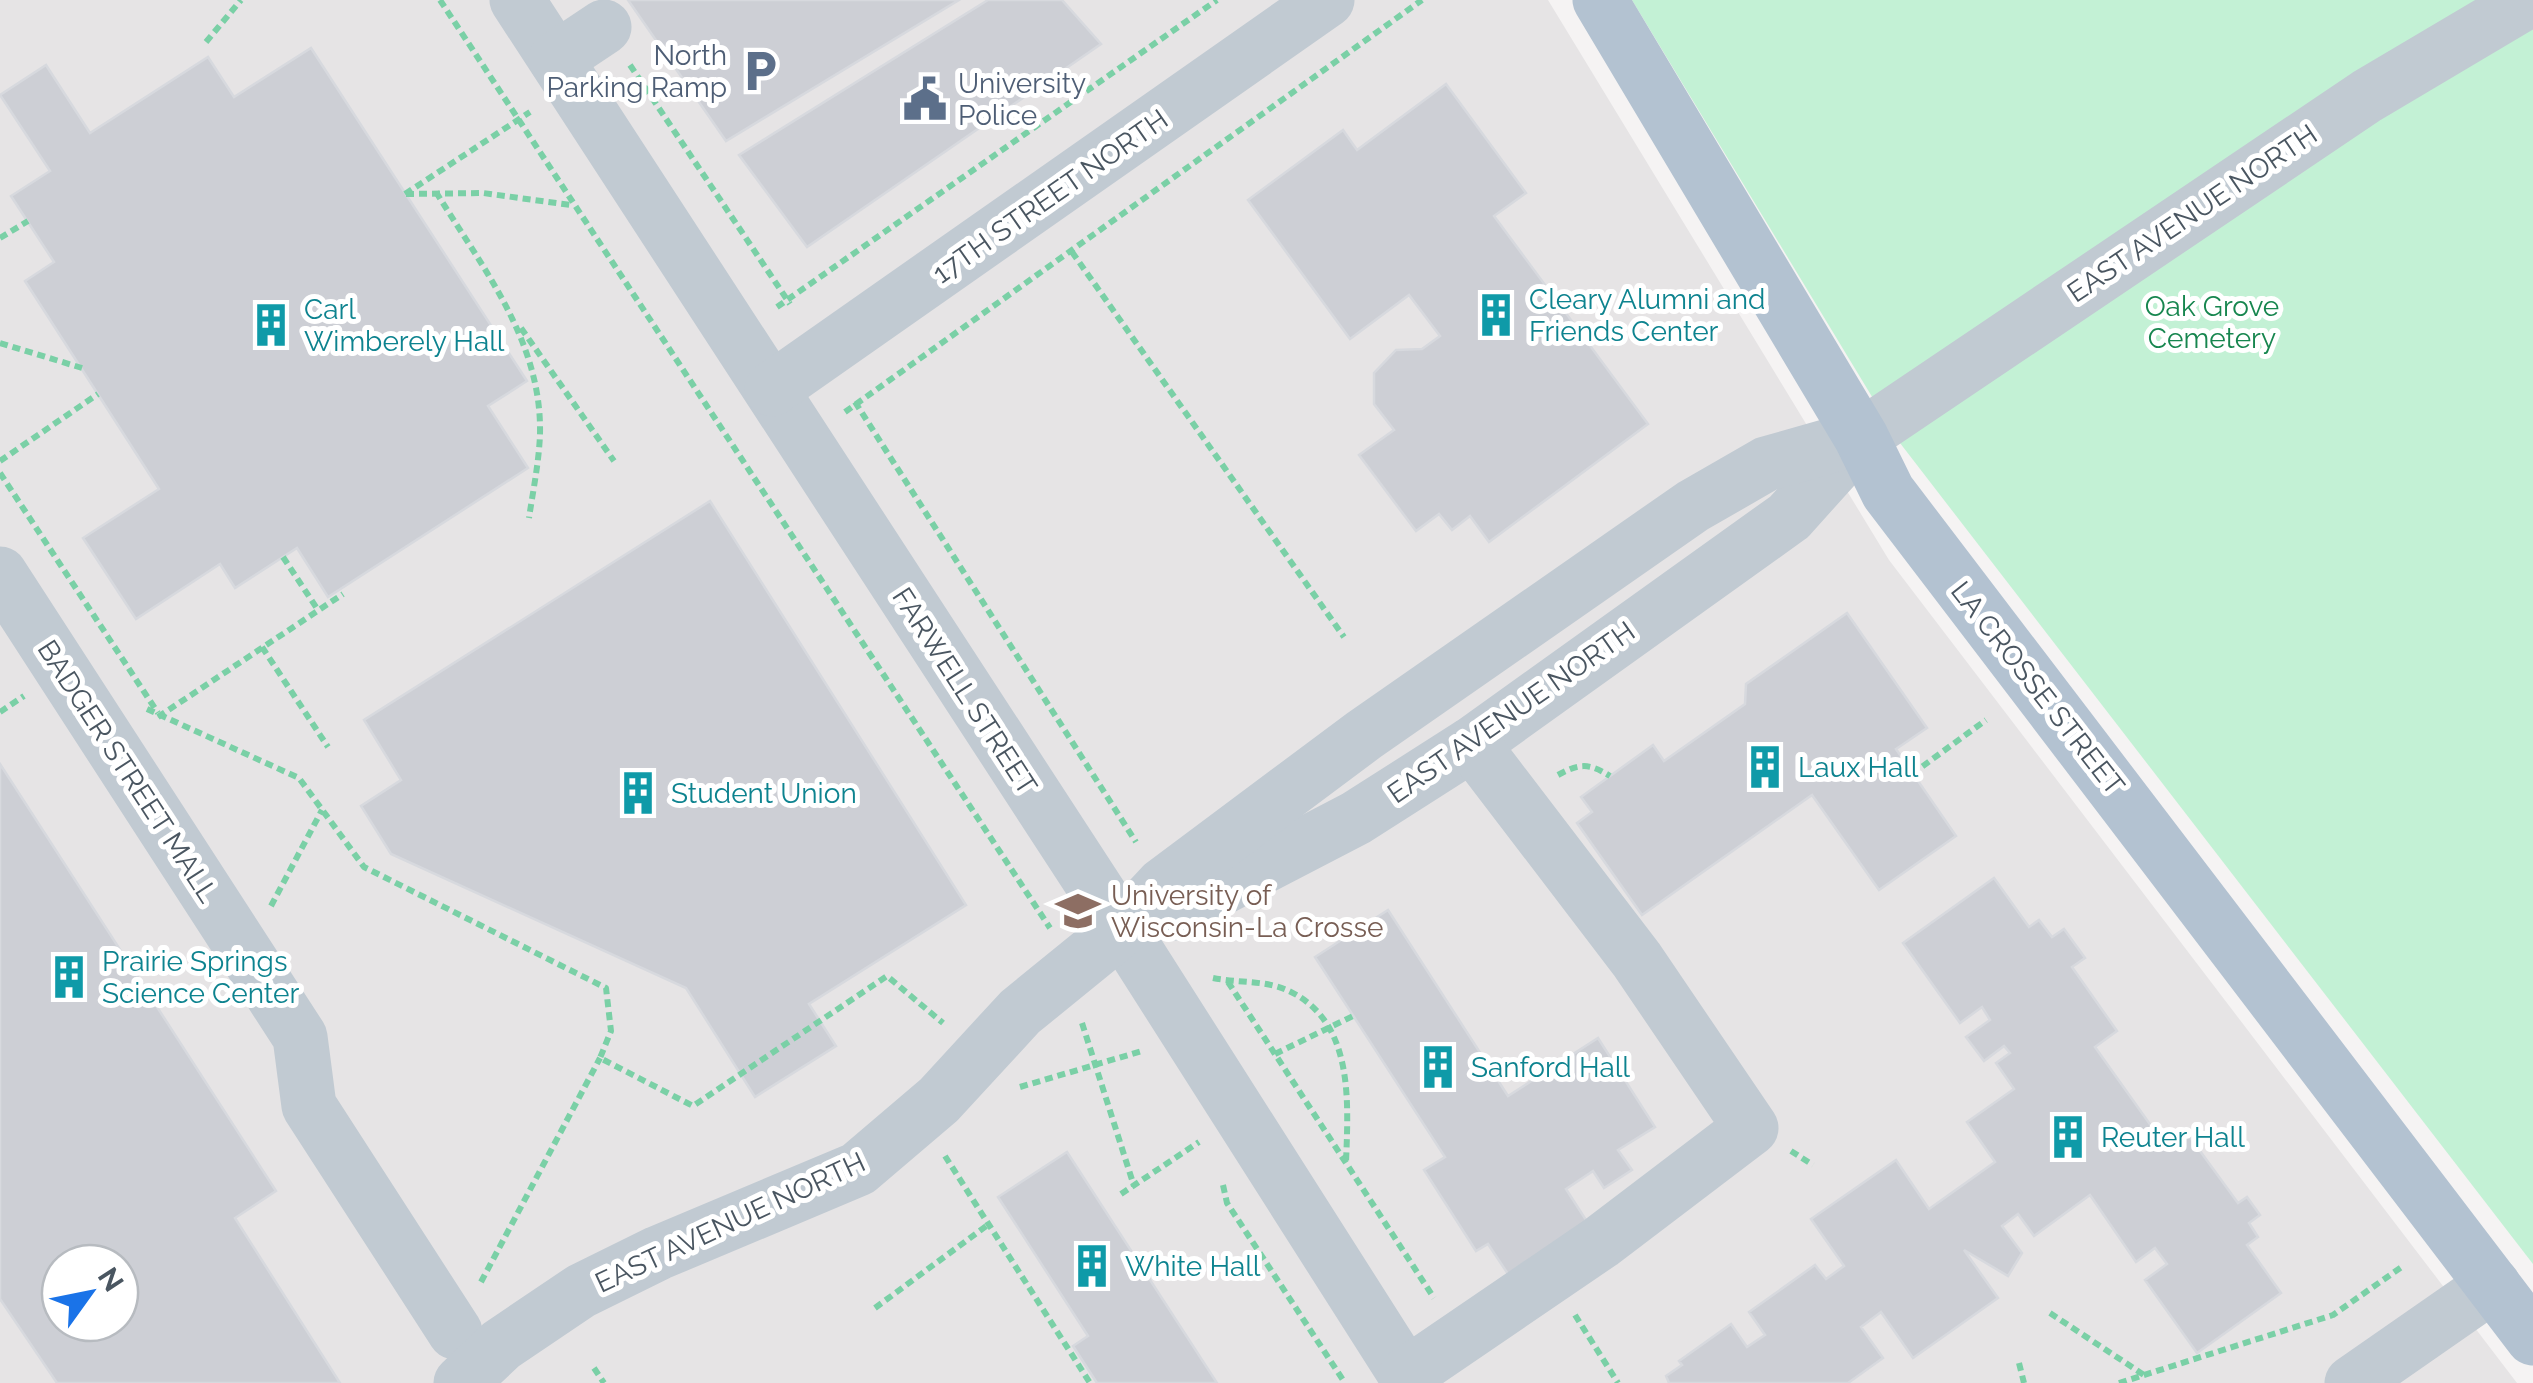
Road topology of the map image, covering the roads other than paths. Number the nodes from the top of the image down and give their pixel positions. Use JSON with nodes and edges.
{"nodes":[{"id":1,"x":516,"y":0,"type":"edge"},
{"id":2,"x":1327,"y":0,"type":"edge"},
{"id":3,"x":1600,"y":0,"type":"edge"},
{"id":4,"x":2529,"y":0,"type":"edge"},
{"id":5,"x":604,"y":26,"type":"road end"},
{"id":6,"x":565,"y":73,"type":"junction"},
{"id":7,"x":772,"y":389,"type":"junction"},
{"id":8,"x":1860,"y":437,"type":"junction"},
{"id":9,"x":0,"y":574,"type":"edge"},
{"id":10,"x":1472,"y":744,"type":"junction"},
{"id":11,"x":1094,"y":966,"type":"junction"},
{"id":12,"x":2492,"y":1285,"type":"junction"},
{"id":13,"x":2533,"y":1338,"type":"edge"},
{"id":14,"x":458,"y":1358,"type":"edge"},
{"id":15,"x":1408,"y":1379,"type":"edge"},
{"id":16,"x":2352,"y":1383,"type":"edge"}],
"edges":[{"from":1,"to":6,"type":"street","name":"FARWELL STREET"},
{"from":2,"to":7,"type":"street","name":"17TH STREET NORTH"},
{"from":3,"to":8,"type":"main road","name":"LA CROSSE STREET"},
{"from":4,"to":8,"type":"street","name":"EAST AVENUE NORTH"},
{"from":5,"to":6,"type":"street"},
{"from":6,"to":7,"type":"street","name":"FARWELL STREET"},
{"from":7,"to":11,"type":"street","name":"FARWELL STREET"},
{"from":8,"to":10,"type":"street","name":"EAST AVENUE NORTH"},
{"from":8,"to":11,"type":"street","name":"EAST AVENUE NORTH"},
{"from":8,"to":12,"type":"main road","name":"LA CROSSE STREET"},
{"from":9,"to":14,"type":"street","name":"BADGER STREET MALL"},
{"from":10,"to":11,"type":"street","name":"EAST AVENUE NORTH"},
{"from":10,"to":15,"type":"street"},
{"from":11,"to":14,"type":"street","name":"EAST AVENUE NORTH"},
{"from":11,"to":15,"type":"street","name":"FARWELL STREET"},
{"from":12,"to":13,"type":"main road","name":"LA CROSSE STREET"},
{"from":12,"to":16,"type":"street"}]}
